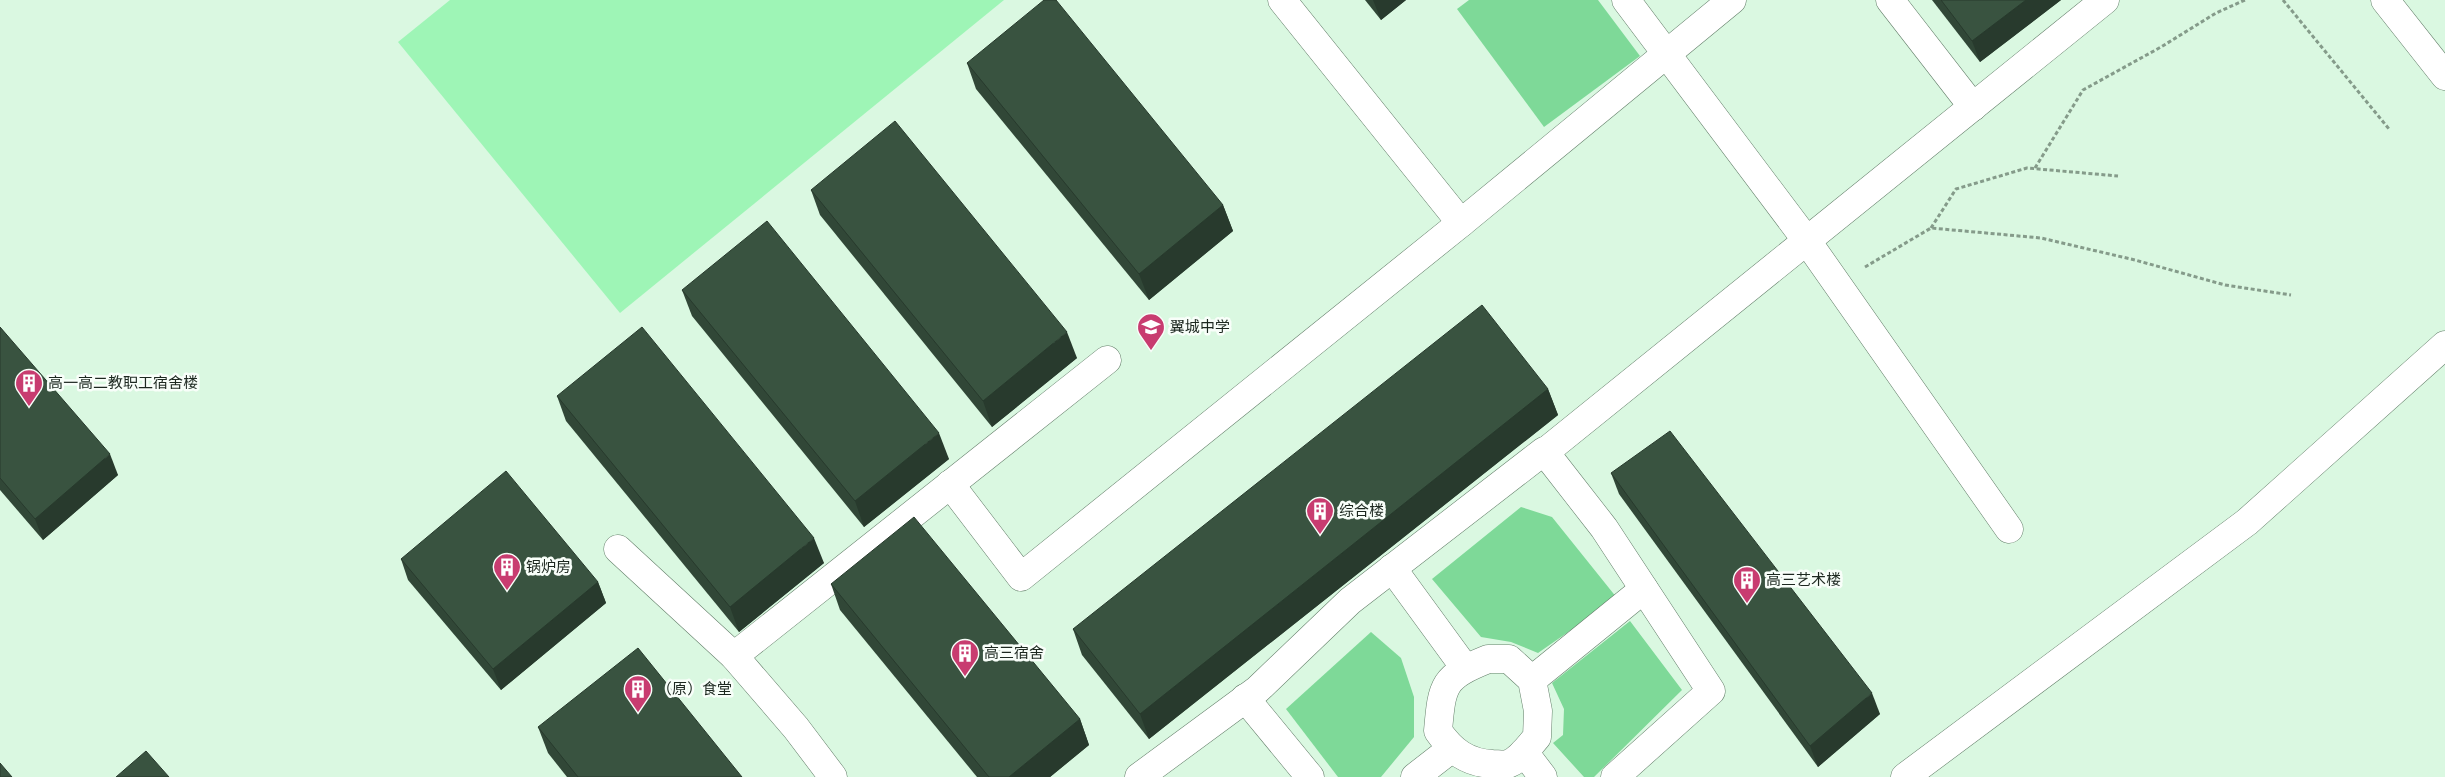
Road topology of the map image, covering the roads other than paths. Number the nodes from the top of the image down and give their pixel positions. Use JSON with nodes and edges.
{"nodes":[{"id":1,"x":1282,"y":0,"type":"edge"},
{"id":2,"x":1626,"y":0,"type":"edge"},
{"id":3,"x":1732,"y":0,"type":"edge"},
{"id":4,"x":1890,"y":0,"type":"edge"},
{"id":5,"x":2105,"y":0,"type":"edge"},
{"id":6,"x":2385,"y":0,"type":"edge"},
{"id":7,"x":1666,"y":54,"type":"junction"},
{"id":8,"x":2445,"y":76,"type":"edge"},
{"id":9,"x":1973,"y":107,"type":"junction"},
{"id":10,"x":1461,"y":223,"type":"junction"},
{"id":11,"x":1807,"y":241,"type":"junction"},
{"id":12,"x":2445,"y":345,"type":"edge"},
{"id":13,"x":1107,"y":360,"type":"dead end"},
{"id":14,"x":1545,"y":452,"type":"junction"},
{"id":15,"x":950,"y":484,"type":"junction"},
{"id":16,"x":2009,"y":529,"type":"dead end"},
{"id":17,"x":618,"y":549,"type":"dead end"},
{"id":18,"x":1392,"y":568,"type":"junction"},
{"id":19,"x":1644,"y":589,"type":"junction"},
{"id":20,"x":734,"y":656,"type":"junction"},
{"id":21,"x":1465,"y":668,"type":"junction"},
{"id":22,"x":1532,"y":680,"type":"junction"},
{"id":23,"x":1245,"y":698,"type":"junction"},
{"id":24,"x":1450,"y":749,"type":"junction"},
{"id":25,"x":1524,"y":752,"type":"junction"},
{"id":26,"x":833,"y":777,"type":"edge"},
{"id":27,"x":1139,"y":777,"type":"edge"},
{"id":28,"x":1310,"y":777,"type":"edge"},
{"id":29,"x":1415,"y":777,"type":"edge"},
{"id":30,"x":1543,"y":777,"type":"edge"},
{"id":31,"x":1615,"y":777,"type":"edge"},
{"id":32,"x":1905,"y":777,"type":"edge"}],
"edges":[{"from":1,"to":10,"type":"street"},
{"from":2,"to":7,"type":"street"},
{"from":3,"to":7,"type":"street"},
{"from":4,"to":9,"type":"street"},
{"from":5,"to":9,"type":"street"},
{"from":6,"to":8,"type":"street"},
{"from":7,"to":10,"type":"street"},
{"from":7,"to":11,"type":"street"},
{"from":9,"to":11,"type":"street"},
{"from":10,"to":15,"type":"street"},
{"from":11,"to":14,"type":"street"},
{"from":11,"to":16,"type":"street"},
{"from":12,"to":32,"type":"street"},
{"from":13,"to":15,"type":"street"},
{"from":14,"to":18,"type":"street"},
{"from":14,"to":19,"type":"street"},
{"from":15,"to":20,"type":"street"},
{"from":17,"to":20,"type":"street"},
{"from":18,"to":21,"type":"street"},
{"from":18,"to":23,"type":"street"},
{"from":19,"to":22,"type":"street"},
{"from":19,"to":31,"type":"street"},
{"from":20,"to":26,"type":"street"},
{"from":21,"to":22,"type":"street"},
{"from":21,"to":24,"type":"street"},
{"from":22,"to":25,"type":"street"},
{"from":23,"to":27,"type":"street"},
{"from":23,"to":28,"type":"street"},
{"from":24,"to":25,"type":"street"},
{"from":24,"to":29,"type":"street"},
{"from":25,"to":30,"type":"street"}]}
